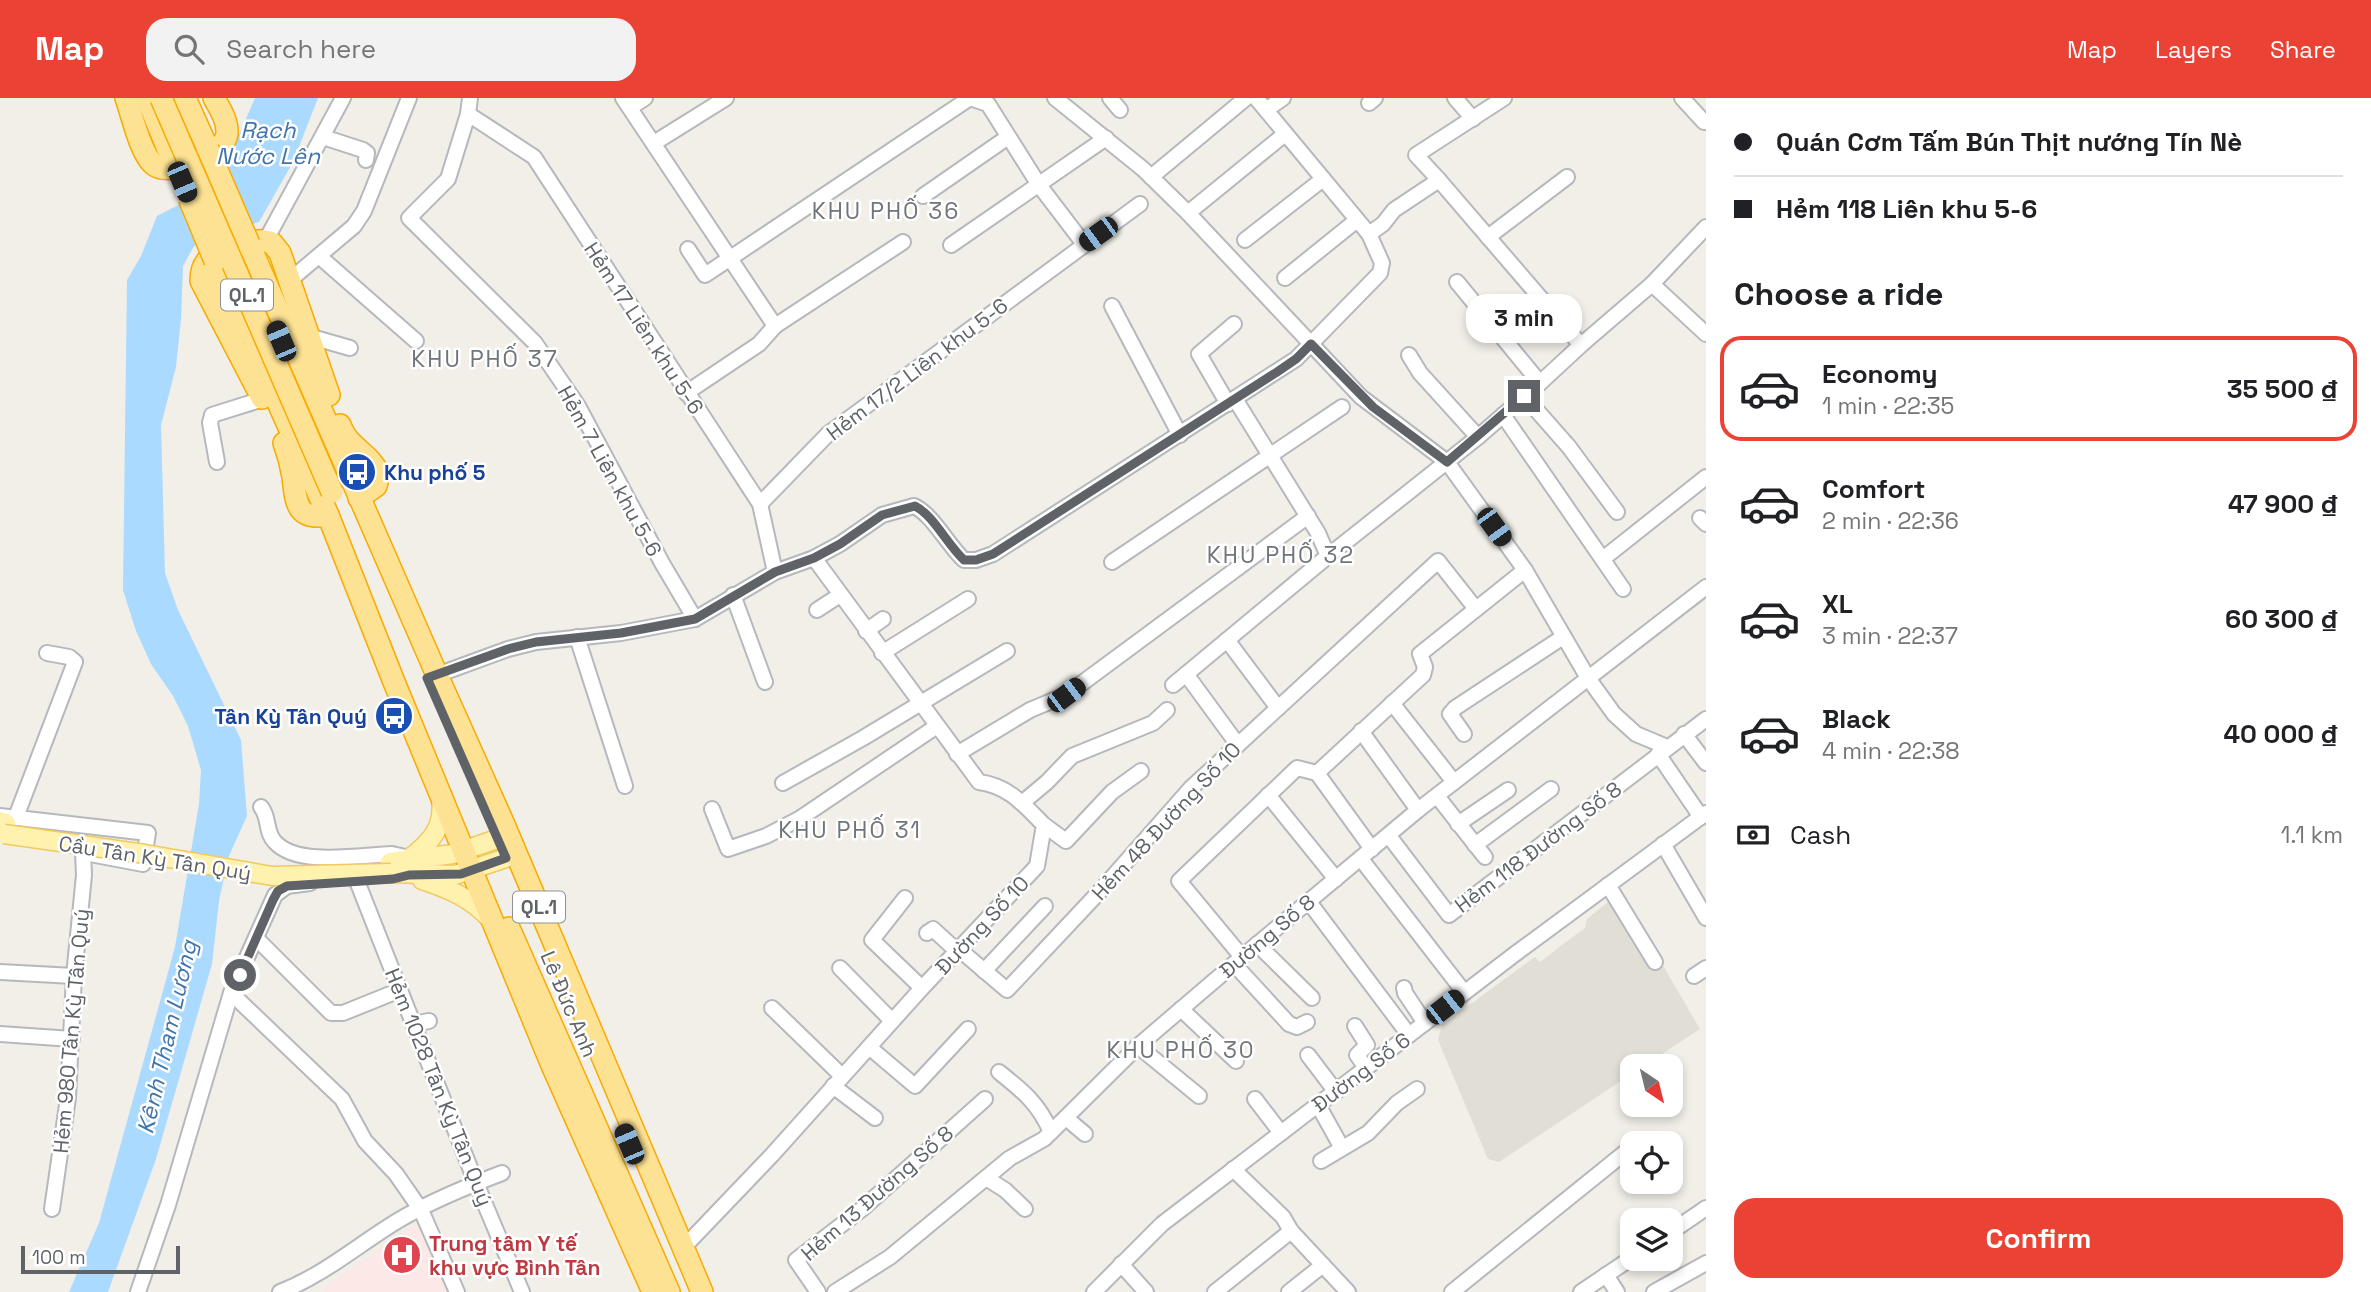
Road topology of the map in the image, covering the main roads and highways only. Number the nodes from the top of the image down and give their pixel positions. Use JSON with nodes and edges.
{"nodes":[{"id":1,"x":126,"y":98,"type":"edge"},
{"id":2,"x":147,"y":98,"type":"edge"},
{"id":3,"x":161,"y":98,"type":"edge"},
{"id":4,"x":176,"y":98,"type":"edge"},
{"id":5,"x":185,"y":98,"type":"edge"},
{"id":6,"x":214,"y":98,"type":"edge"},
{"id":7,"x":345,"y":492,"type":"junction"},
{"id":8,"x":328,"y":515,"type":"junction"},
{"id":9,"x":432,"y":677,"type":"junction"},
{"id":10,"x":442,"y":784,"type":"junction"},
{"id":11,"x":4,"y":827,"type":"edge"},
{"id":12,"x":501,"y":848,"type":"junction"},
{"id":13,"x":473,"y":859,"type":"junction"},
{"id":14,"x":400,"y":867,"type":"junction"},
{"id":15,"x":491,"y":919,"type":"junction"},
{"id":16,"x":573,"y":1093,"type":"junction"},
{"id":17,"x":653,"y":1292,"type":"edge"},
{"id":18,"x":669,"y":1292,"type":"edge"},
{"id":19,"x":691,"y":1292,"type":"edge"},
{"id":20,"x":702,"y":1292,"type":"edge"}],
"edges":[{"from":1,"to":6,"type":"highway"},
{"from":2,"to":8,"type":"highway","number":"QL.1","bridge":true},
{"from":3,"to":7,"type":"highway","number":"QL.1","bridge":true},
{"from":4,"to":7,"type":"highway","number":"QL.1"},
{"from":5,"to":7,"type":"highway","number":"QL.1","bridge":true},
{"from":7,"to":8,"type":"highway"},
{"from":7,"to":9,"type":"highway","name":"Lê Đức Anh","number":"QL.1"},
{"from":7,"to":10,"type":"highway","name":"Lê Đức Anh","number":"QL.1"},
{"from":8,"to":10,"type":"highway","name":"Lê Đức Anh","number":"QL.1"},
{"from":9,"to":12,"type":"highway","name":"Lê Đức Anh","number":"QL.1"},
{"from":9,"to":20,"type":"highway","name":"Lê Đức Anh","number":"QL.1"},
{"from":10,"to":13,"type":"highway","name":"Lê Đức Anh","number":"QL.1"},
{"from":10,"to":14,"type":"main road"},
{"from":11,"to":14,"type":"main road","name":"Cầu Tân Kỳ Tân Quý"},
{"from":12,"to":13,"type":"main road"},
{"from":12,"to":19,"type":"highway","name":"Lê Đức Anh","number":"QL.1"},
{"from":13,"to":14,"type":"main road"},
{"from":13,"to":15,"type":"highway","name":"Lê Đức Anh","number":"QL.1"},
{"from":13,"to":16,"type":"highway","name":"Lê Đức Anh","number":"QL.1"},
{"from":14,"to":15,"type":"main road"},
{"from":15,"to":16,"type":"highway","name":"Lê Đức Anh","number":"QL.1"},
{"from":16,"to":17,"type":"highway","name":"Lê Đức Anh","number":"QL.1"},
{"from":16,"to":18,"type":"highway","name":"Lê Đức Anh","number":"QL.1"}]}
